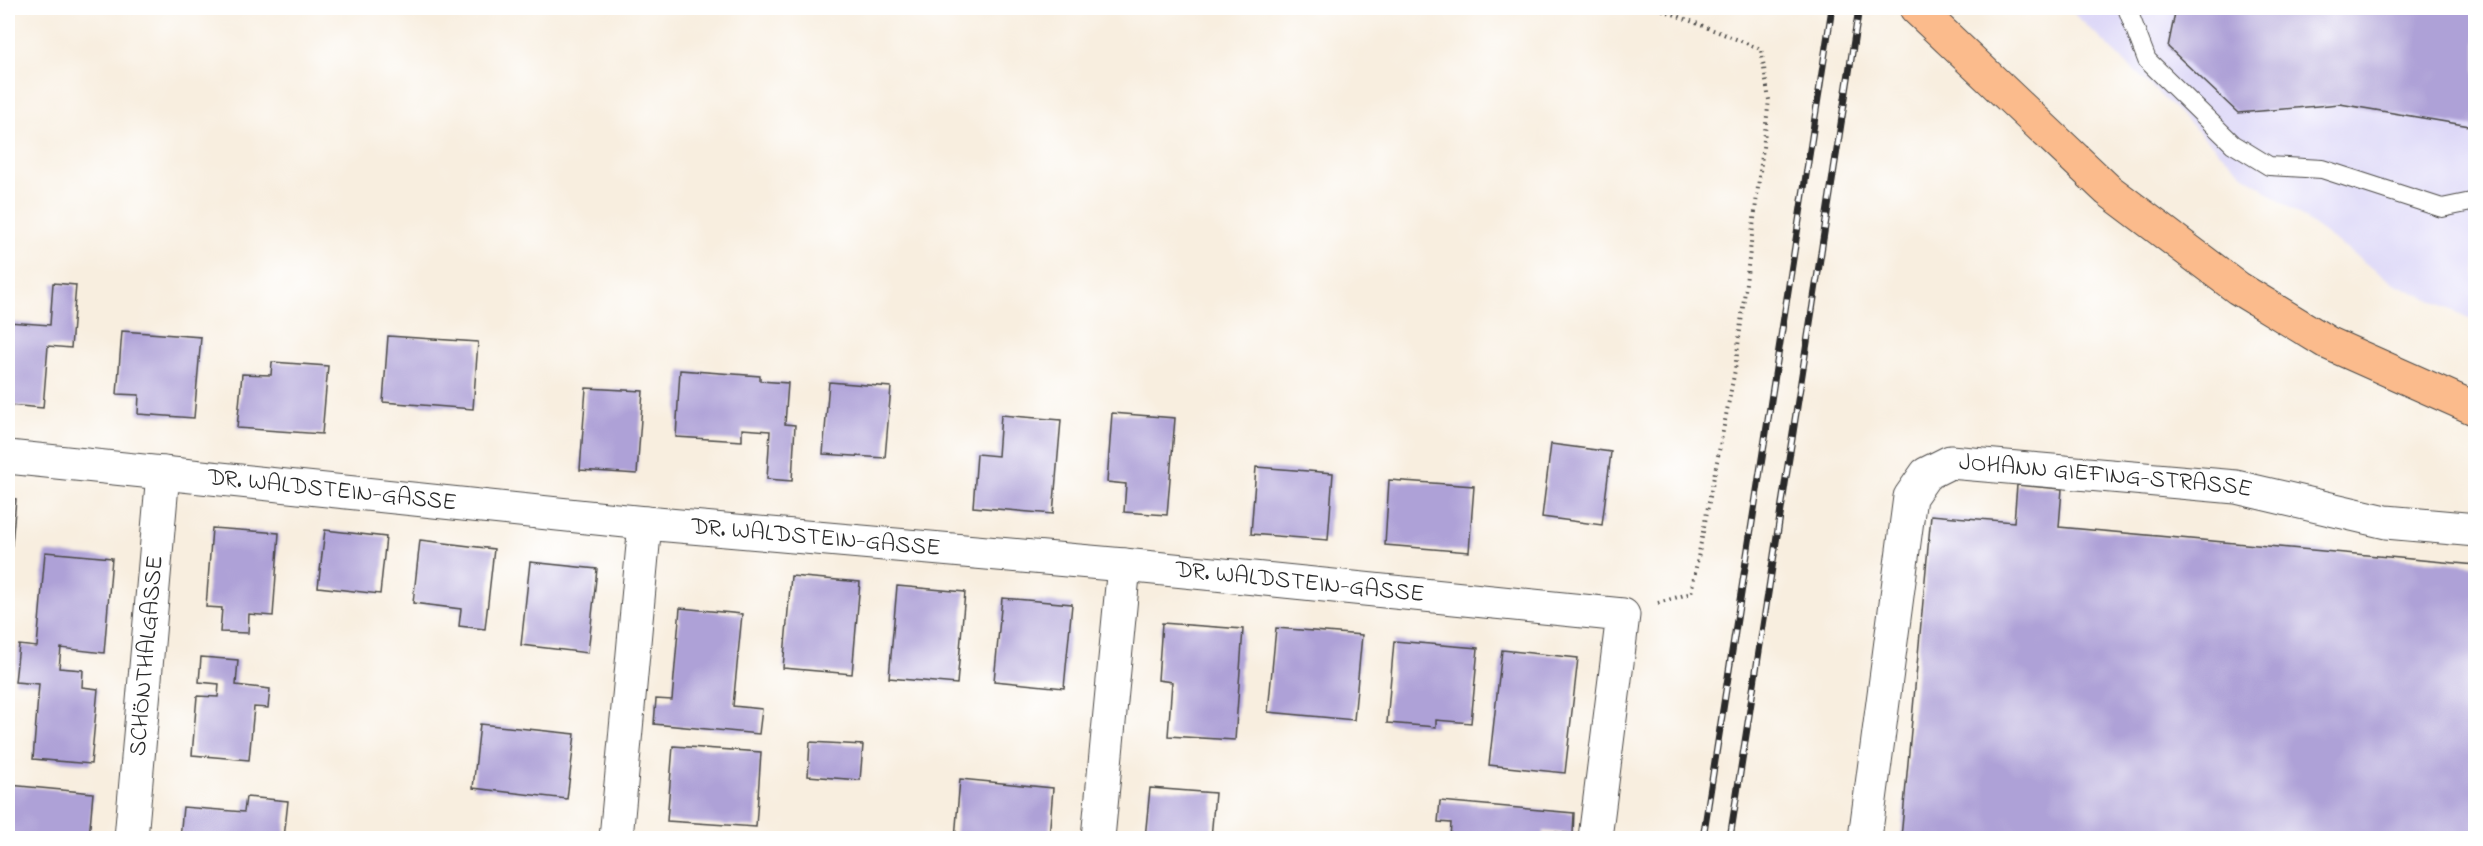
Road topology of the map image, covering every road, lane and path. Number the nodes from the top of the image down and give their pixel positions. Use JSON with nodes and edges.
{"nodes":[{"id":1,"x":1658,"y":8,"type":"edge"},
{"id":2,"x":1916,"y":8,"type":"edge"},
{"id":3,"x":2127,"y":8,"type":"edge"},
{"id":4,"x":2475,"y":201,"type":"edge"},
{"id":5,"x":2475,"y":409,"type":"edge"},
{"id":6,"x":8,"y":458,"type":"edge"},
{"id":7,"x":163,"y":472,"type":"junction"},
{"id":8,"x":645,"y":523,"type":"junction"},
{"id":9,"x":2475,"y":530,"type":"edge"},
{"id":10,"x":1124,"y":565,"type":"junction"},
{"id":11,"x":1623,"y":615,"type":"junction"},
{"id":12,"x":131,"y":838,"type":"edge"},
{"id":13,"x":616,"y":838,"type":"edge"},
{"id":14,"x":1098,"y":838,"type":"edge"},
{"id":15,"x":1595,"y":838,"type":"edge"},
{"id":16,"x":1865,"y":838,"type":"edge"}],
"edges":[{"from":1,"to":11,"type":"path"},
{"from":2,"to":5,"type":"main road"},
{"from":3,"to":4,"type":"lane"},
{"from":6,"to":7,"type":"street","name":"DR. WALDSTEIN-GASSE"},
{"from":7,"to":8,"type":"street","name":"DR. WALDSTEIN-GASSE"},
{"from":7,"to":12,"type":"street","name":"SCHÖNTHALGASSE"},
{"from":8,"to":10,"type":"street","name":"DR. WALDSTEIN-GASSE"},
{"from":8,"to":13,"type":"street"},
{"from":9,"to":16,"type":"street","name":"JOHANN GIEFING-STRASSE"},
{"from":10,"to":11,"type":"street","name":"DR. WALDSTEIN-GASSE"},
{"from":10,"to":14,"type":"street"},
{"from":11,"to":15,"type":"street"}]}
